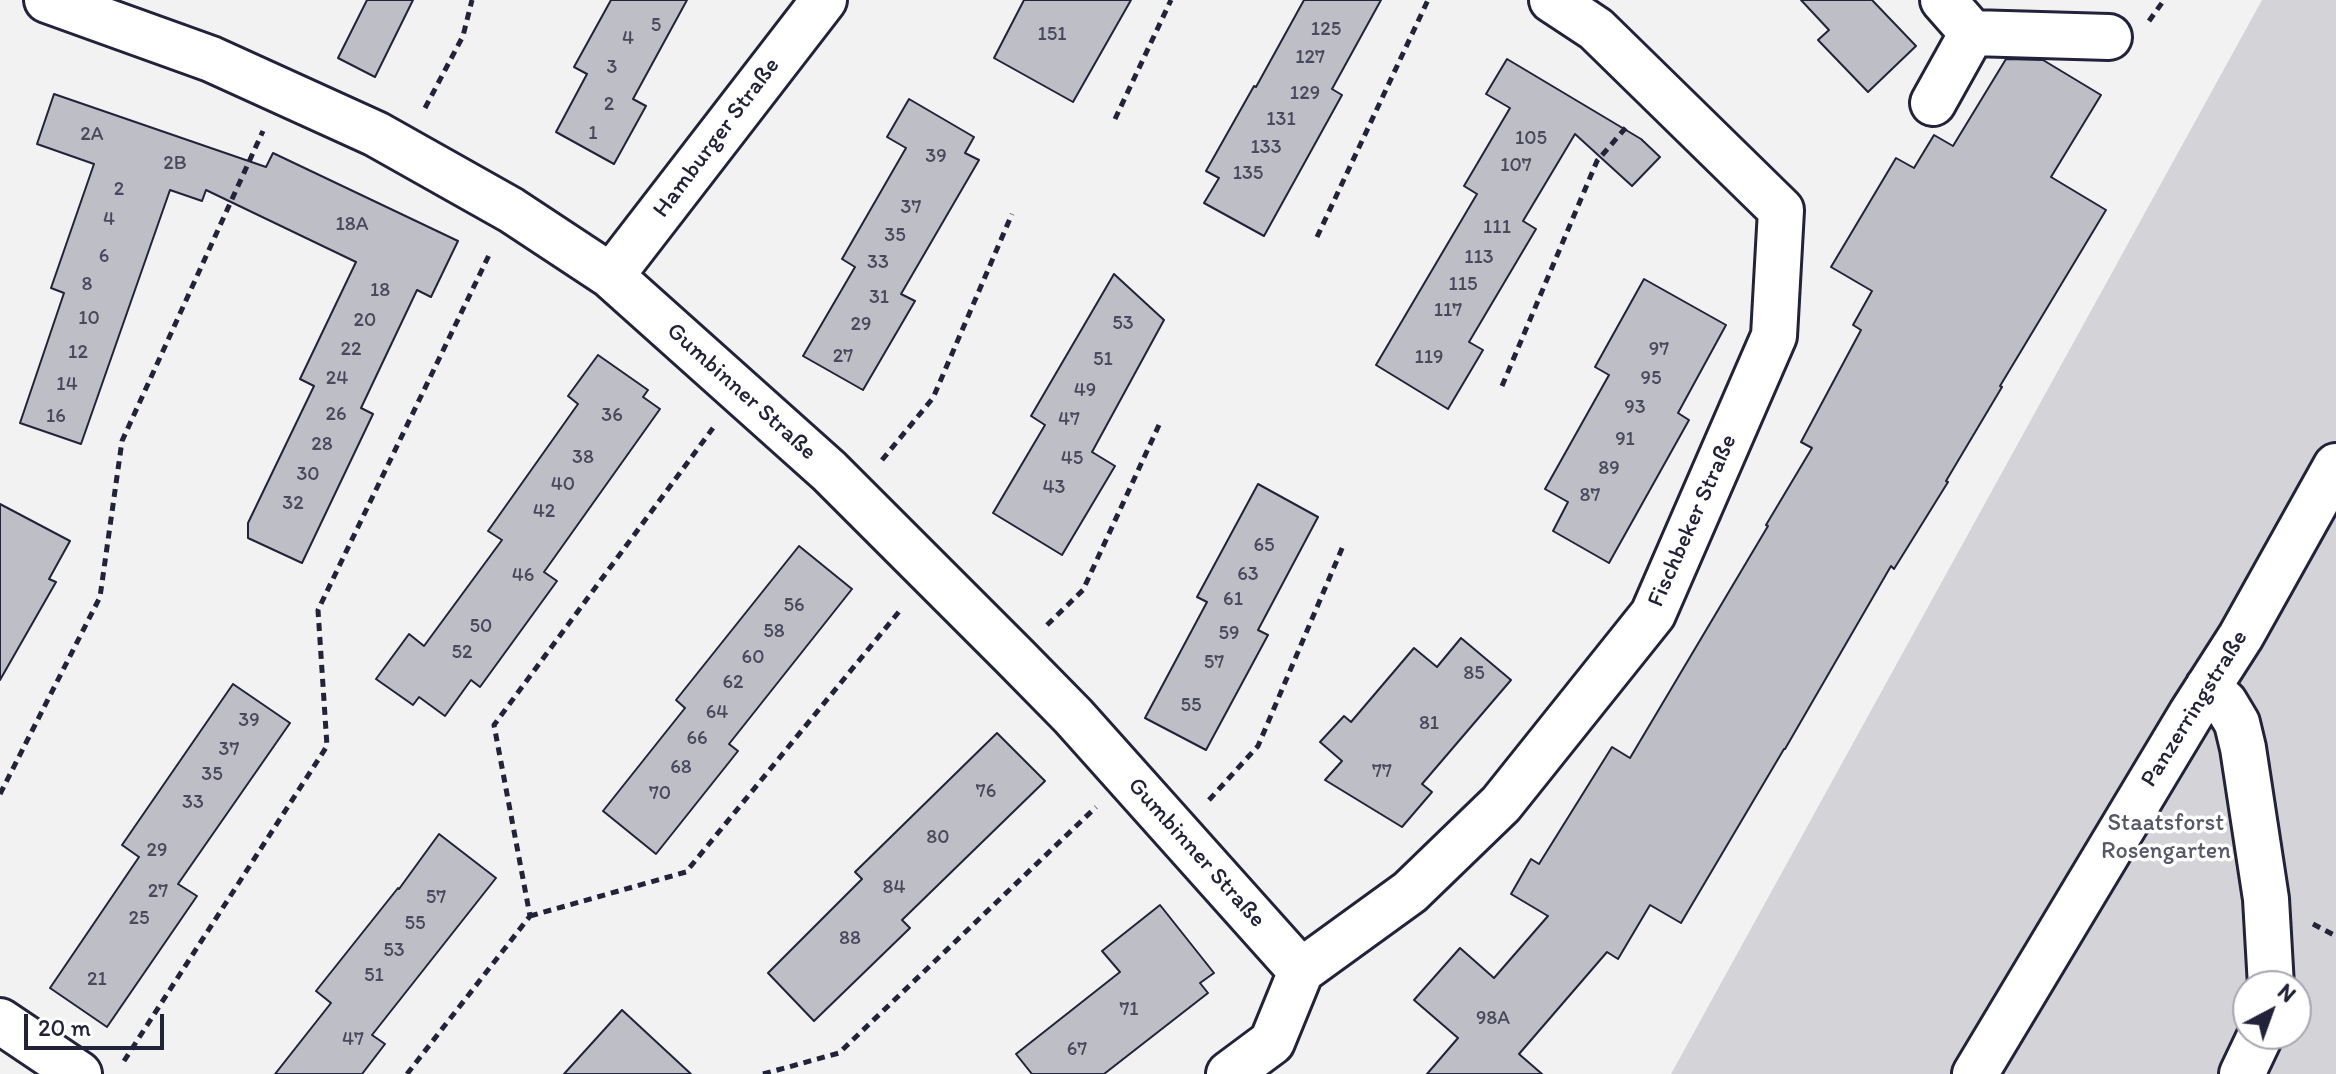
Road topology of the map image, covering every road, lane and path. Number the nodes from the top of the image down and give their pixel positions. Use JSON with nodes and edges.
{"nodes":[{"id":1,"x":47,"y":0,"type":"edge"},
{"id":2,"x":472,"y":0,"type":"edge"},
{"id":3,"x":824,"y":0,"type":"edge"},
{"id":4,"x":1171,"y":0,"type":"edge"},
{"id":5,"x":1428,"y":0,"type":"edge"},
{"id":6,"x":1552,"y":0,"type":"edge"},
{"id":7,"x":1943,"y":0,"type":"edge"},
{"id":8,"x":1972,"y":33,"type":"junction"},
{"id":9,"x":2109,"y":37,"type":"dead end"},
{"id":10,"x":1659,"y":90,"type":"junction"},
{"id":11,"x":281,"y":91,"type":"junction"},
{"id":12,"x":1933,"y":103,"type":"dead end"},
{"id":13,"x":1115,"y":119,"type":"dead end"},
{"id":14,"x":403,"y":149,"type":"junction"},
{"id":15,"x":511,"y":210,"type":"junction"},
{"id":16,"x":1012,"y":214,"type":"dead end"},
{"id":17,"x":1317,"y":237,"type":"dead end"},
{"id":18,"x":611,"y":276,"type":"junction"},
{"id":19,"x":1502,"y":386,"type":"dead end"},
{"id":20,"x":740,"y":391,"type":"junction"},
{"id":21,"x":1159,"y":425,"type":"dead end"},
{"id":22,"x":2336,"y":466,"type":"edge"},
{"id":23,"x":853,"y":495,"type":"junction"},
{"id":24,"x":1343,"y":546,"type":"dead end"},
{"id":25,"x":931,"y":573,"type":"junction"},
{"id":26,"x":1015,"y":657,"type":"junction"},
{"id":27,"x":2208,"y":687,"type":"junction"},
{"id":28,"x":1128,"y":777,"type":"junction"},
{"id":29,"x":0,"y":794,"type":"edge"},
{"id":30,"x":1179,"y":834,"type":"junction"},
{"id":31,"x":530,"y":916,"type":"junction"},
{"id":32,"x":2270,"y":970,"type":"edge"},
{"id":33,"x":1301,"y":971,"type":"junction"},
{"id":34,"x":0,"y":1021,"type":"edge"},
{"id":35,"x":2253,"y":1050,"type":"edge"},
{"id":36,"x":1277,"y":1058,"type":"edge"},
{"id":37,"x":124,"y":1061,"type":"dead end"},
{"id":38,"x":36,"y":1062,"type":"edge"},
{"id":39,"x":79,"y":1074,"type":"edge"},
{"id":40,"x":407,"y":1074,"type":"edge"},
{"id":41,"x":763,"y":1074,"type":"edge"},
{"id":42,"x":1229,"y":1074,"type":"edge"},
{"id":43,"x":1975,"y":1074,"type":"edge"},
{"id":44,"x":2242,"y":1074,"type":"edge"}],
"edges":[{"from":1,"to":11,"type":"street","name":"Gumbinner Straße"},
{"from":2,"to":14,"type":"path"},
{"from":3,"to":18,"type":"street","name":"Hamburger Straße"},
{"from":4,"to":13,"type":"path"},
{"from":5,"to":17,"type":"path"},
{"from":6,"to":10,"type":"street","name":"Fischbeker Straße"},
{"from":7,"to":8,"type":"street"},
{"from":8,"to":9,"type":"street"},
{"from":8,"to":12,"type":"street"},
{"from":10,"to":19,"type":"path"},
{"from":10,"to":33,"type":"street","name":"Fischbeker Straße"},
{"from":11,"to":14,"type":"street","name":"Gumbinner Straße"},
{"from":11,"to":29,"type":"path"},
{"from":14,"to":15,"type":"street","name":"Gumbinner Straße"},
{"from":15,"to":18,"type":"street","name":"Gumbinner Straße"},
{"from":15,"to":37,"type":"path"},
{"from":16,"to":23,"type":"path"},
{"from":18,"to":20,"type":"street","name":"Gumbinner Straße"},
{"from":20,"to":23,"type":"street","name":"Gumbinner Straße"},
{"from":20,"to":31,"type":"path"},
{"from":21,"to":26,"type":"path"},
{"from":22,"to":27,"type":"street","name":"Panzerringstraße"},
{"from":23,"to":25,"type":"street","name":"Gumbinner Straße"},
{"from":24,"to":30,"type":"path"},
{"from":25,"to":26,"type":"street","name":"Gumbinner Straße"},
{"from":25,"to":31,"type":"path"},
{"from":26,"to":28,"type":"street","name":"Gumbinner Straße"},
{"from":27,"to":32,"type":"street"},
{"from":27,"to":43,"type":"street","name":"Panzerringstraße"},
{"from":28,"to":30,"type":"street","name":"Gumbinner Straße"},
{"from":28,"to":41,"type":"path"},
{"from":30,"to":33,"type":"street","name":"Gumbinner Straße"},
{"from":31,"to":40,"type":"path"},
{"from":33,"to":36,"type":"street"},
{"from":34,"to":38,"type":"street"},
{"from":35,"to":44,"type":"street"},
{"from":36,"to":42,"type":"street"},
{"from":38,"to":39,"type":"street"}]}
